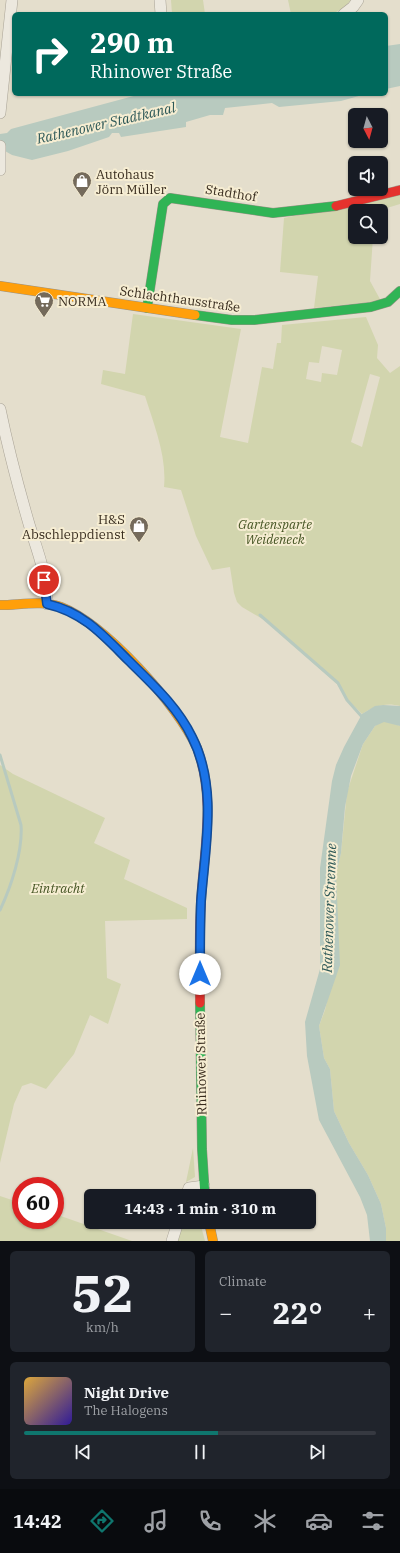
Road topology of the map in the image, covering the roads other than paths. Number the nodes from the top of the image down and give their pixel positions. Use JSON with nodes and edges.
{"nodes":[{"id":1,"x":12,"y":0,"type":"edge"},
{"id":2,"x":160,"y":0,"type":"edge"},
{"id":3,"x":358,"y":0,"type":"edge"},
{"id":4,"x":160,"y":12,"type":"edge"},
{"id":5,"x":347,"y":12,"type":"edge"},
{"id":6,"x":9,"y":71,"type":"edge"},
{"id":7,"x":0,"y":107,"type":"edge"},
{"id":8,"x":0,"y":146,"type":"edge"},
{"id":9,"x":0,"y":152,"type":"edge"},
{"id":10,"x":0,"y":170,"type":"edge"},
{"id":11,"x":400,"y":190,"type":"edge"},
{"id":12,"x":0,"y":286,"type":"edge"},
{"id":13,"x":398,"y":297,"type":"edge"},
{"id":14,"x":147,"y":308,"type":"junction"},
{"id":15,"x":0,"y":409,"type":"edge"},
{"id":16,"x":47,"y":604,"type":"junction"},
{"id":17,"x":0,"y":605,"type":"edge"},
{"id":18,"x":204,"y":1189,"type":"edge"},
{"id":19,"x":176,"y":1229,"type":"edge"},
{"id":20,"x":210,"y":1229,"type":"edge"},
{"id":21,"x":172,"y":1241,"type":"edge"},
{"id":22,"x":213,"y":1241,"type":"edge"}],
"edges":[{"from":1,"to":6,"type":"street"},
{"from":2,"to":4,"type":"street"},
{"from":3,"to":5,"type":"street"},
{"from":6,"to":7,"type":"street"},
{"from":8,"to":9,"type":"street"},
{"from":9,"to":10,"type":"street"},
{"from":11,"to":14,"type":"street","name":"Stadthof"},
{"from":12,"to":14,"type":"street","name":"Schlachthausstraße"},
{"from":13,"to":14,"type":"street","name":"Schlachthausstraße"},
{"from":15,"to":16,"type":"street"},
{"from":16,"to":17,"type":"street","name":"Rhinower Straße"},
{"from":16,"to":18,"type":"street","name":"Rhinower Straße"},
{"from":19,"to":21,"type":"street"},
{"from":20,"to":22,"type":"street"}]}
